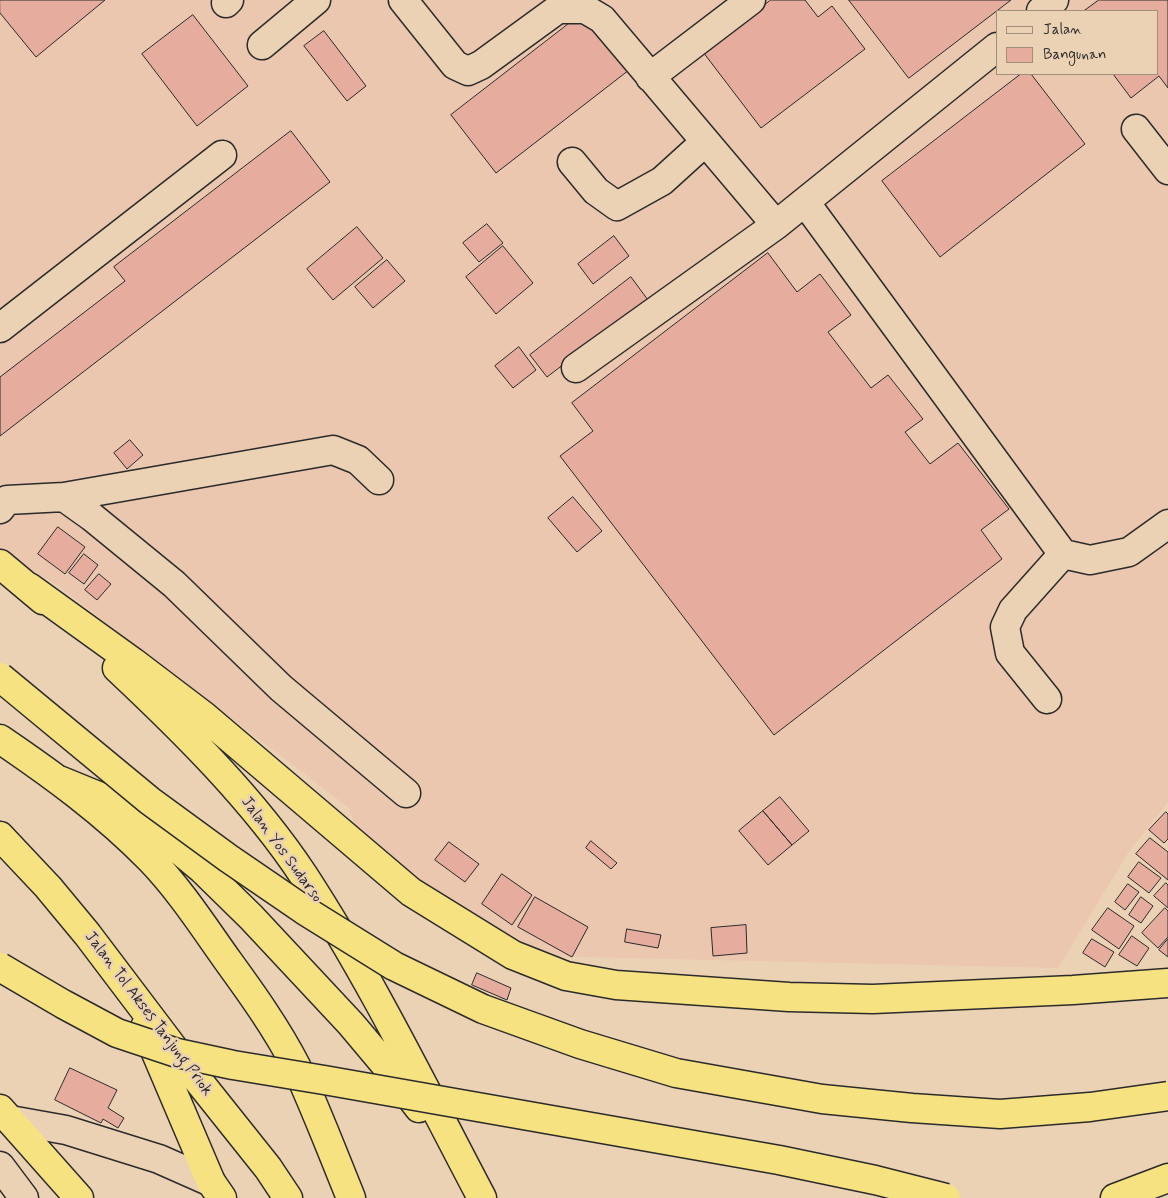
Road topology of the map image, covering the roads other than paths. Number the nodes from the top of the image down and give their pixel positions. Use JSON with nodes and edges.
{"nodes":[{"id":1,"x":316,"y":0,"type":"edge"},
{"id":2,"x":403,"y":0,"type":"edge"},
{"id":3,"x":751,"y":0,"type":"edge"},
{"id":4,"x":1054,"y":0,"type":"edge"},
{"id":5,"x":1042,"y":10,"type":"edge"},
{"id":6,"x":262,"y":45,"type":"dead end"},
{"id":7,"x":996,"y":48,"type":"edge"},
{"id":8,"x":650,"y":77,"type":"junction"},
{"id":9,"x":1136,"y":129,"type":"dead end"},
{"id":10,"x":705,"y":142,"type":"junction"},
{"id":11,"x":222,"y":155,"type":"dead end"},
{"id":12,"x":572,"y":162,"type":"dead end"},
{"id":13,"x":1168,"y":170,"type":"edge"},
{"id":14,"x":805,"y":202,"type":"junction"},
{"id":15,"x":776,"y":225,"type":"junction"},
{"id":16,"x":0,"y":328,"type":"edge"},
{"id":17,"x":576,"y":368,"type":"dead end"},
{"id":18,"x":379,"y":480,"type":"dead end"},
{"id":19,"x":64,"y":496,"type":"junction"},
{"id":20,"x":0,"y":509,"type":"edge"},
{"id":21,"x":1168,"y":524,"type":"edge"},
{"id":22,"x":1063,"y":554,"type":"junction"},
{"id":23,"x":0,"y":564,"type":"edge"},
{"id":24,"x":29,"y":587,"type":"junction"},
{"id":25,"x":0,"y":678,"type":"edge"},
{"id":26,"x":1047,"y":699,"type":"dead end"},
{"id":27,"x":0,"y":739,"type":"edge"},
{"id":28,"x":59,"y":780,"type":"junction"},
{"id":29,"x":406,"y":793,"type":"dead end"},
{"id":30,"x":0,"y":836,"type":"edge"},
{"id":31,"x":0,"y":967,"type":"edge"},
{"id":32,"x":1168,"y":983,"type":"edge"},
{"id":33,"x":132,"y":993,"type":"junction"},
{"id":34,"x":1168,"y":1096,"type":"edge"},
{"id":35,"x":5,"y":1114,"type":"edge"},
{"id":36,"x":0,"y":1166,"type":"edge"},
{"id":37,"x":1168,"y":1178,"type":"edge"},
{"id":38,"x":216,"y":1190,"type":"edge"},
{"id":39,"x":24,"y":1198,"type":"edge"},
{"id":40,"x":79,"y":1198,"type":"edge"},
{"id":41,"x":288,"y":1198,"type":"edge"},
{"id":42,"x":351,"y":1198,"type":"edge"},
{"id":43,"x":480,"y":1198,"type":"edge"},
{"id":44,"x":946,"y":1198,"type":"edge"},
{"id":45,"x":1115,"y":1198,"type":"edge"}],
"edges":[{"from":1,"to":6,"type":"lane"},
{"from":2,"to":8,"type":"lane"},
{"from":3,"to":8,"type":"lane"},
{"from":4,"to":5,"type":"lane"},
{"from":7,"to":14,"type":"lane"},
{"from":8,"to":10,"type":"lane"},
{"from":9,"to":13,"type":"lane"},
{"from":10,"to":12,"type":"lane"},
{"from":10,"to":15,"type":"lane"},
{"from":11,"to":16,"type":"lane"},
{"from":14,"to":15,"type":"lane"},
{"from":14,"to":22,"type":"lane"},
{"from":15,"to":17,"type":"lane"},
{"from":18,"to":19,"type":"lane"},
{"from":19,"to":20,"type":"lane"},
{"from":19,"to":29,"type":"lane"},
{"from":21,"to":22,"type":"lane"},
{"from":22,"to":26,"type":"lane"},
{"from":23,"to":24,"type":"highway","name":"Jalan Yos Sudarso"},
{"from":24,"to":32,"type":"highway"},
{"from":24,"to":43,"type":"highway","name":"Jalan Yos Sudarso"},
{"from":25,"to":34,"type":"highway","bridge":true},
{"from":27,"to":28,"type":"highway"},
{"from":28,"to":42,"type":"highway"},
{"from":28,"to":43,"type":"highway"},
{"from":30,"to":33,"type":"highway","name":"Jalan Tol Akses Tanjung Priok"},
{"from":31,"to":44,"type":"highway","bridge":true},
{"from":33,"to":38,"type":"highway"},
{"from":33,"to":41,"type":"highway","name":"Jalan Tol Akses Tanjung Priok"},
{"from":35,"to":38,"type":"lane"},
{"from":35,"to":40,"type":"highway"},
{"from":36,"to":39,"type":"lane"},
{"from":37,"to":45,"type":"highway"}]}
